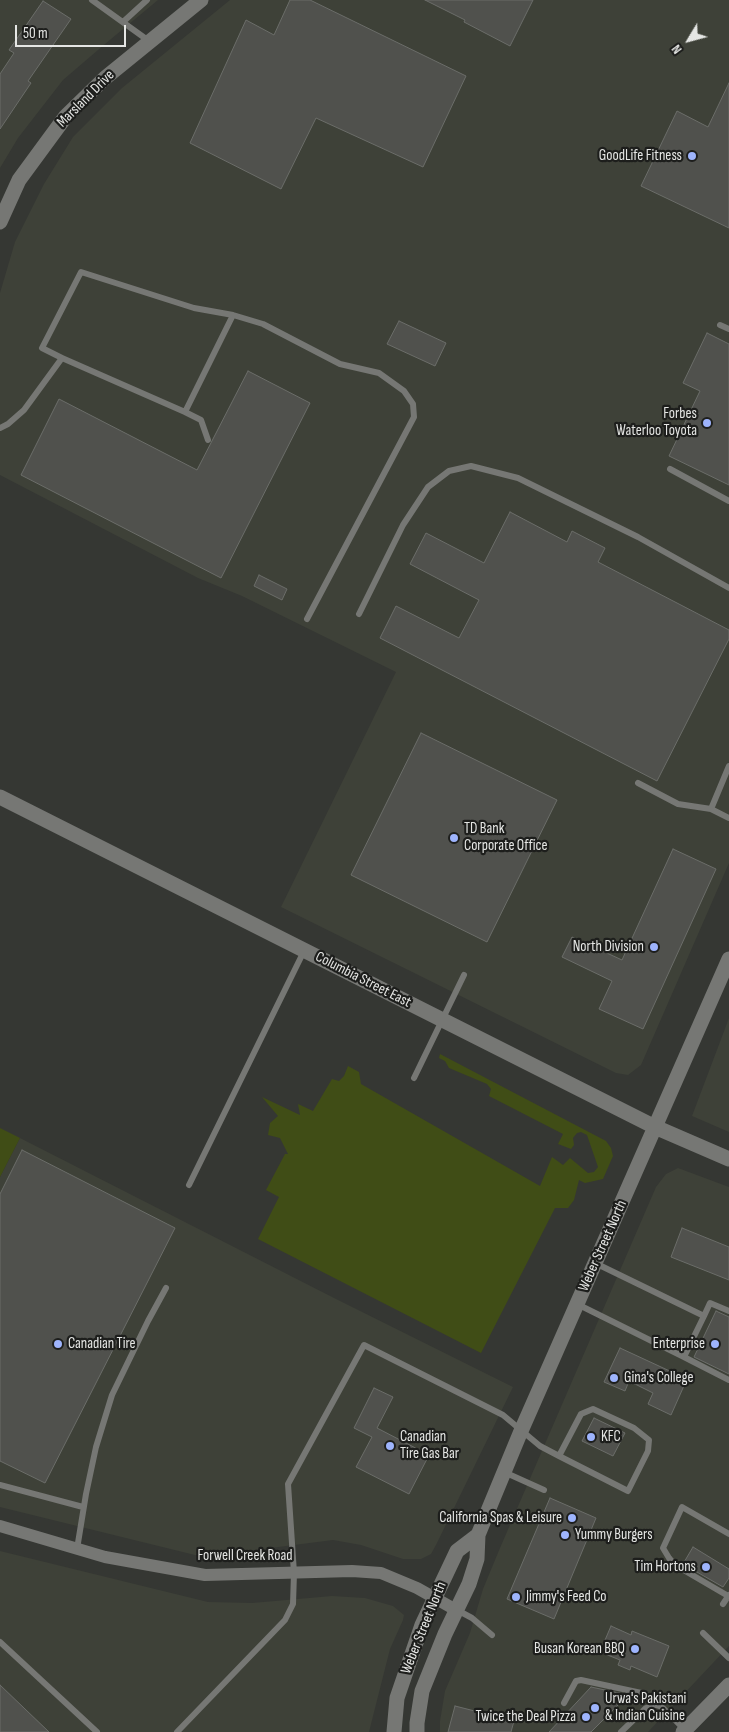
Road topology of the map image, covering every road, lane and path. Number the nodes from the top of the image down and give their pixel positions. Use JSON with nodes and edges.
{"nodes":[{"id":1,"x":92,"y":0,"type":"edge"},
{"id":2,"x":147,"y":0,"type":"edge"},
{"id":3,"x":200,"y":0,"type":"edge"},
{"id":4,"x":123,"y":22,"type":"junction"},
{"id":5,"x":150,"y":42,"type":"junction"},
{"id":6,"x":0,"y":222,"type":"edge"},
{"id":7,"x":233,"y":315,"type":"junction"},
{"id":8,"x":720,"y":325,"type":"dead end"},
{"id":9,"x":729,"y":329,"type":"edge"},
{"id":10,"x":62,"y":358,"type":"junction"},
{"id":11,"x":185,"y":412,"type":"junction"},
{"id":12,"x":0,"y":428,"type":"edge"},
{"id":13,"x":208,"y":440,"type":"dead end"},
{"id":14,"x":670,"y":469,"type":"dead end"},
{"id":15,"x":729,"y":501,"type":"edge"},
{"id":16,"x":729,"y":588,"type":"edge"},
{"id":17,"x":359,"y":614,"type":"dead end"},
{"id":18,"x":307,"y":619,"type":"dead end"},
{"id":19,"x":729,"y":766,"type":"edge"},
{"id":20,"x":638,"y":783,"type":"dead end"},
{"id":21,"x":0,"y":797,"type":"edge"},
{"id":22,"x":711,"y":810,"type":"junction"},
{"id":23,"x":729,"y":818,"type":"edge"},
{"id":24,"x":305,"y":950,"type":"junction"},
{"id":25,"x":729,"y":958,"type":"edge"},
{"id":26,"x":464,"y":975,"type":"dead end"},
{"id":27,"x":442,"y":1019,"type":"junction"},
{"id":28,"x":414,"y":1078,"type":"dead end"},
{"id":29,"x":655,"y":1127,"type":"junction"},
{"id":30,"x":729,"y":1159,"type":"edge"},
{"id":31,"x":189,"y":1184,"type":"dead end"},
{"id":32,"x":595,"y":1263,"type":"junction"},
{"id":33,"x":166,"y":1288,"type":"dead end"},
{"id":34,"x":577,"y":1304,"type":"junction"},
{"id":35,"x":729,"y":1311,"type":"edge"},
{"id":36,"x":704,"y":1316,"type":"junction"},
{"id":37,"x":684,"y":1357,"type":"junction"},
{"id":38,"x":729,"y":1380,"type":"edge"},
{"id":39,"x":521,"y":1430,"type":"junction"},
{"id":40,"x":559,"y":1456,"type":"junction"},
{"id":41,"x":503,"y":1472,"type":"junction"},
{"id":42,"x":0,"y":1485,"type":"edge"},
{"id":43,"x":544,"y":1490,"type":"dead end"},
{"id":44,"x":84,"y":1507,"type":"junction"},
{"id":45,"x":0,"y":1526,"type":"edge"},
{"id":46,"x":729,"y":1534,"type":"edge"},
{"id":47,"x":478,"y":1535,"type":"junction"},
{"id":48,"x":76,"y":1548,"type":"junction"},
{"id":49,"x":294,"y":1573,"type":"junction"},
{"id":50,"x":729,"y":1596,"type":"edge"},
{"id":51,"x":435,"y":1598,"type":"junction"},
{"id":52,"x":723,"y":1604,"type":"dead end"},
{"id":53,"x":456,"y":1610,"type":"junction"},
{"id":54,"x":703,"y":1633,"type":"dead end"},
{"id":55,"x":492,"y":1636,"type":"dead end"},
{"id":56,"x":0,"y":1642,"type":"edge"},
{"id":57,"x":729,"y":1658,"type":"edge"},
{"id":58,"x":729,"y":1685,"type":"edge"},
{"id":59,"x":564,"y":1703,"type":"dead end"},
{"id":60,"x":651,"y":1706,"type":"junction"},
{"id":61,"x":684,"y":1731,"type":"edge"},
{"id":62,"x":97,"y":1732,"type":"edge"},
{"id":63,"x":177,"y":1732,"type":"edge"},
{"id":64,"x":394,"y":1732,"type":"edge"},
{"id":65,"x":417,"y":1732,"type":"edge"},
{"id":66,"x":620,"y":1732,"type":"edge"}],
"edges":[{"from":1,"to":4,"type":"lane"},
{"from":2,"to":4,"type":"lane"},
{"from":3,"to":5,"type":"main road","name":"Marsland Drive"},
{"from":4,"to":5,"type":"lane"},
{"from":5,"to":6,"type":"main road","name":"Marsland Drive"},
{"from":7,"to":10,"type":"lane"},
{"from":7,"to":11,"type":"lane"},
{"from":7,"to":18,"type":"lane"},
{"from":8,"to":9,"type":"lane"},
{"from":10,"to":11,"type":"lane"},
{"from":10,"to":12,"type":"lane"},
{"from":11,"to":13,"type":"lane"},
{"from":14,"to":15,"type":"lane"},
{"from":16,"to":17,"type":"lane"},
{"from":19,"to":22,"type":"lane"},
{"from":20,"to":22,"type":"lane"},
{"from":21,"to":24,"type":"main road","name":"Columbia Street East"},
{"from":22,"to":23,"type":"lane"},
{"from":24,"to":27,"type":"main road","name":"Columbia Street East"},
{"from":24,"to":31,"type":"lane"},
{"from":25,"to":29,"type":"main road","name":"Weber Street North"},
{"from":26,"to":27,"type":"lane"},
{"from":27,"to":28,"type":"lane"},
{"from":27,"to":29,"type":"main road","name":"Columbia Street East"},
{"from":29,"to":30,"type":"main road","name":"Columbia Street East"},
{"from":29,"to":32,"type":"main road","name":"Weber Street North"},
{"from":32,"to":34,"type":"main road","name":"Weber Street North"},
{"from":32,"to":36,"type":"lane"},
{"from":33,"to":44,"type":"lane"},
{"from":34,"to":37,"type":"lane"},
{"from":34,"to":39,"type":"main road","name":"Weber Street North"},
{"from":35,"to":36,"type":"lane"},
{"from":36,"to":37,"type":"lane"},
{"from":37,"to":38,"type":"lane"},
{"from":39,"to":40,"type":"lane"},
{"from":39,"to":41,"type":"main road","name":"Weber Street North"},
{"from":39,"to":49,"type":"lane"},
{"from":40,"to":40,"type":"lane"},
{"from":41,"to":43,"type":"lane"},
{"from":41,"to":47,"type":"main road","name":"Weber Street North"},
{"from":42,"to":44,"type":"lane"},
{"from":44,"to":48,"type":"lane"},
{"from":45,"to":48,"type":"street","name":"Forwell Creek Road"},
{"from":46,"to":50,"type":"lane"},
{"from":47,"to":51,"type":"main road","name":"Weber Street North"},
{"from":47,"to":53,"type":"main road","name":"Weber Street North"},
{"from":48,"to":49,"type":"street","name":"Forwell Creek Road"},
{"from":49,"to":51,"type":"street","name":"Forwell Creek Road"},
{"from":49,"to":63,"type":"lane"},
{"from":50,"to":52,"type":"lane"},
{"from":51,"to":53,"type":"street","name":"Forwell Creek Road"},
{"from":51,"to":64,"type":"main road","name":"Weber Street North"},
{"from":53,"to":55,"type":"lane"},
{"from":53,"to":65,"type":"main road","name":"Weber Street North"},
{"from":54,"to":57,"type":"lane"},
{"from":56,"to":62,"type":"lane"},
{"from":58,"to":61,"type":"main road"},
{"from":59,"to":60,"type":"lane"},
{"from":60,"to":61,"type":"lane"},
{"from":60,"to":66,"type":"lane"}]}
